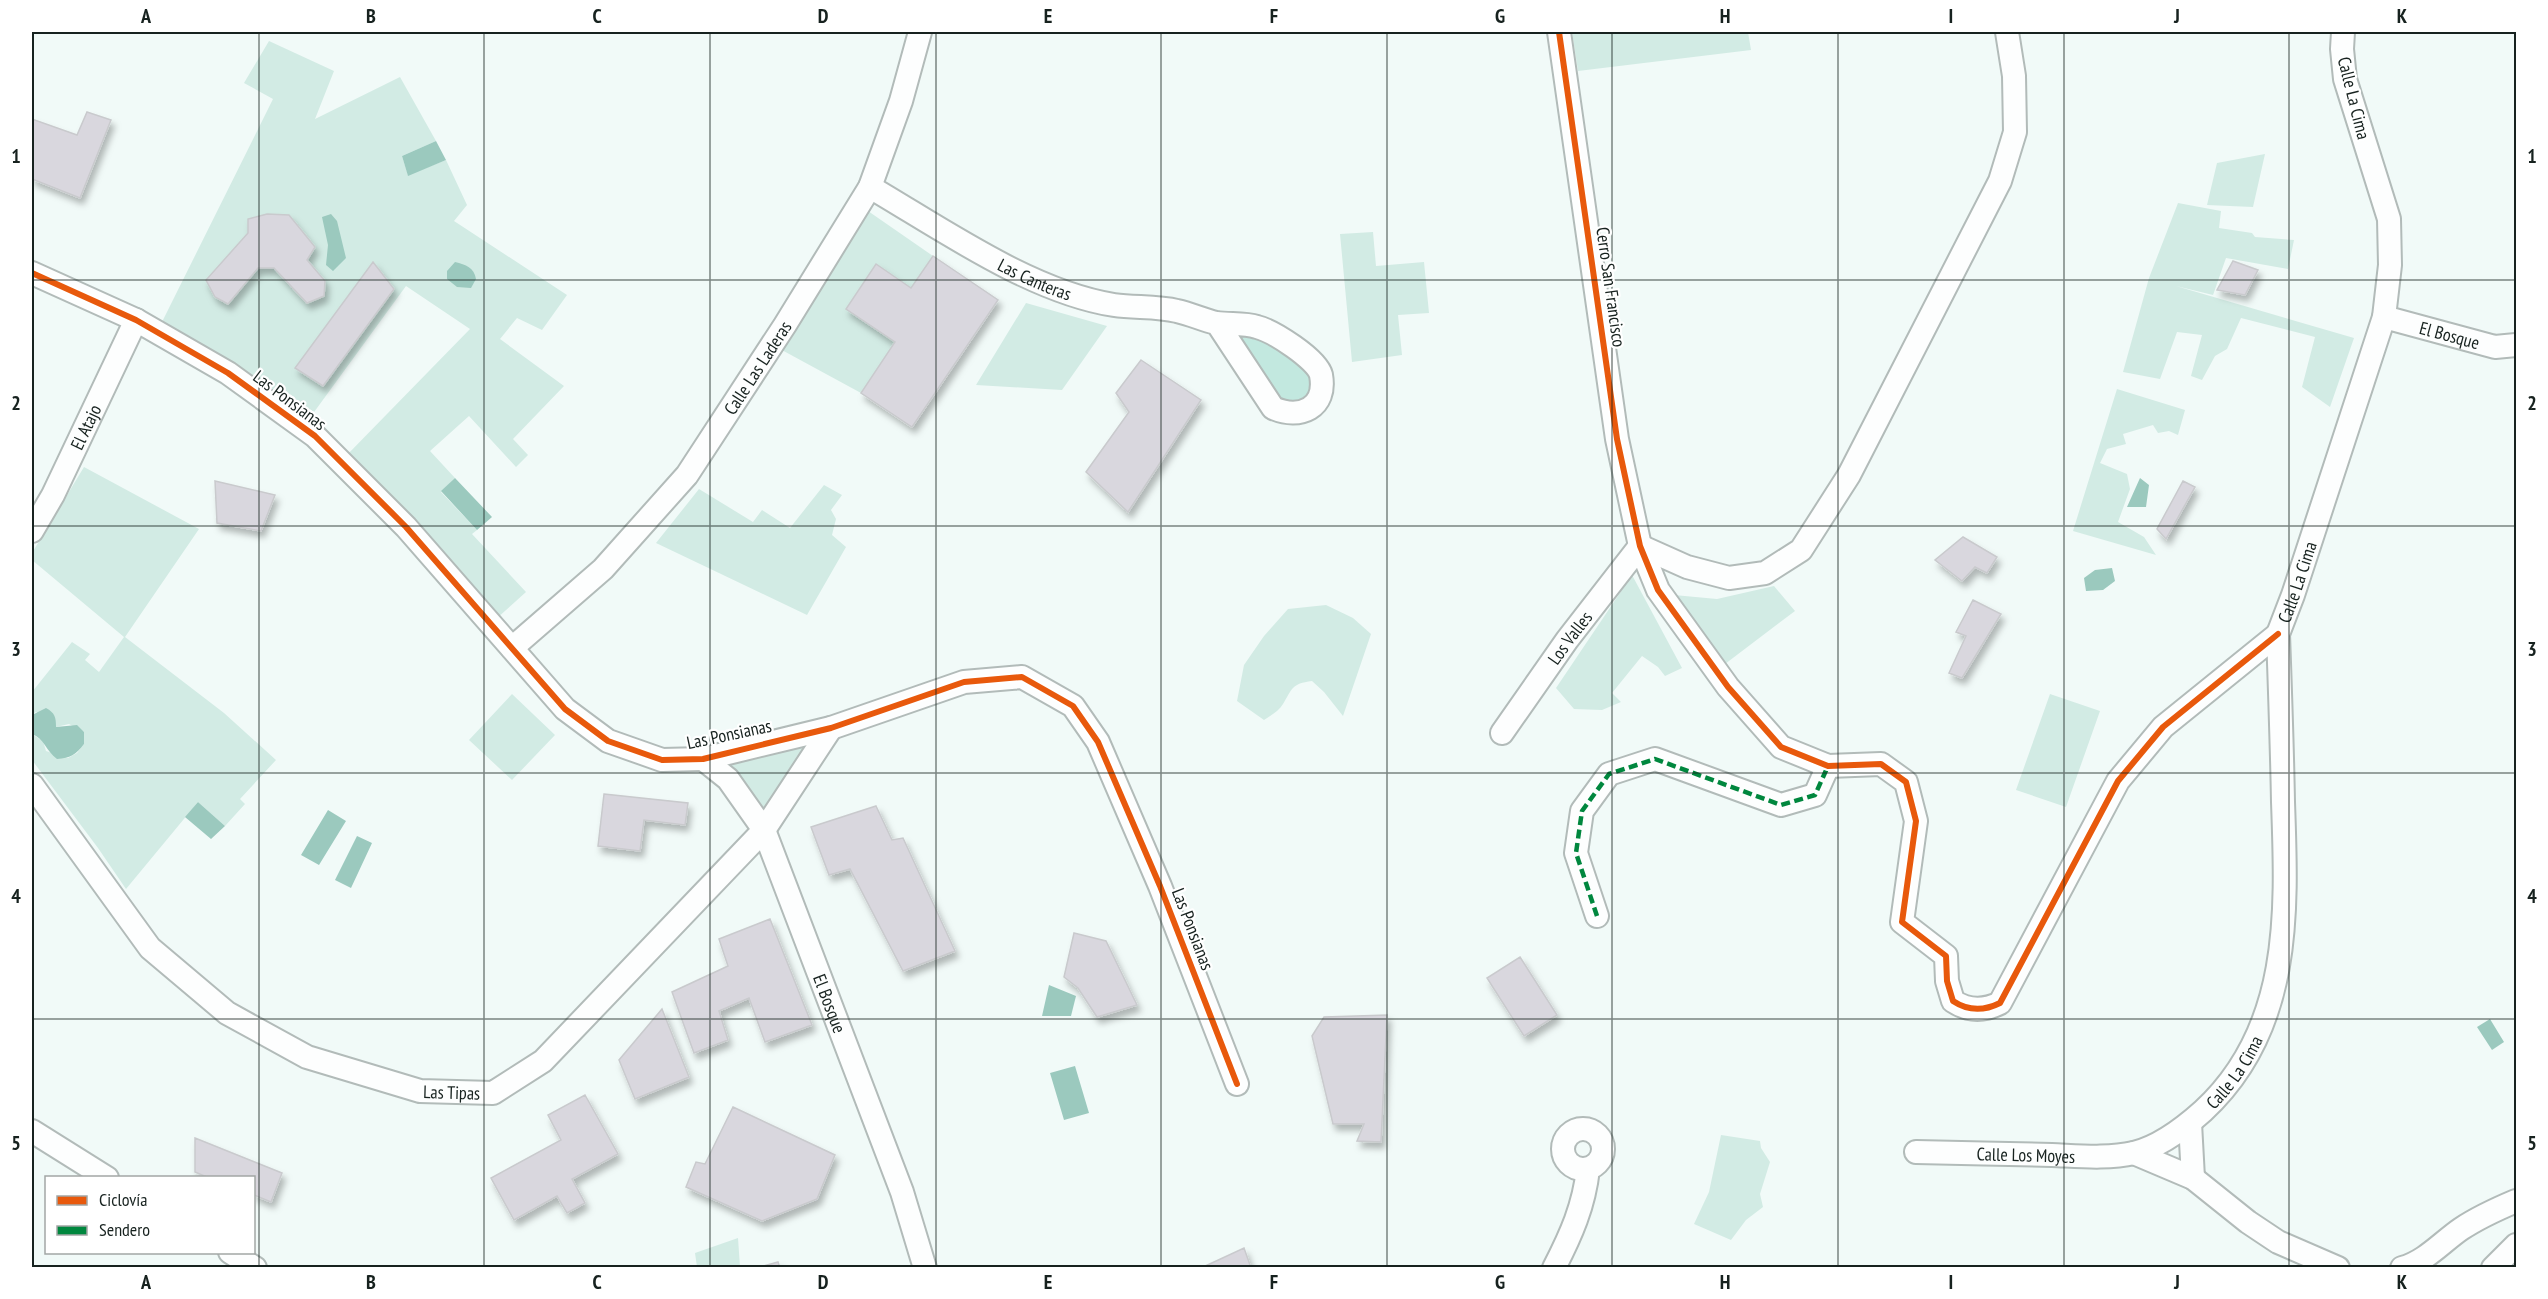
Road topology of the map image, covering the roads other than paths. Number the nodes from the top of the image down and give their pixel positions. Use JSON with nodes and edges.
{"nodes":[{"id":1,"x":920,"y":32,"type":"edge"},
{"id":2,"x":1559,"y":32,"type":"edge"},
{"id":3,"x":2007,"y":32,"type":"edge"},
{"id":4,"x":2343,"y":32,"type":"edge"},
{"id":5,"x":870,"y":188,"type":"junction"},
{"id":6,"x":32,"y":273,"type":"edge"},
{"id":7,"x":2384,"y":317,"type":"junction"},
{"id":8,"x":136,"y":320,"type":"junction"},
{"id":9,"x":1217,"y":323,"type":"junction"},
{"id":10,"x":2517,"y":345,"type":"edge"},
{"id":11,"x":32,"y":531,"type":"edge"},
{"id":12,"x":1640,"y":546,"type":"junction"},
{"id":13,"x":2278,"y":634,"type":"junction"},
{"id":14,"x":512,"y":648,"type":"junction"},
{"id":15,"x":831,"y":728,"type":"junction"},
{"id":16,"x":1502,"y":733,"type":"dead end"},
{"id":17,"x":703,"y":759,"type":"junction"},
{"id":18,"x":1828,"y":766,"type":"junction"},
{"id":19,"x":32,"y":785,"type":"edge"},
{"id":20,"x":764,"y":830,"type":"junction"},
{"id":21,"x":1597,"y":916,"type":"dead end"},
{"id":22,"x":1237,"y":1084,"type":"dead end"},
{"id":23,"x":2190,"y":1123,"type":"junction"},
{"id":24,"x":32,"y":1131,"type":"edge"},
{"id":25,"x":1916,"y":1152,"type":"dead end"},
{"id":26,"x":2134,"y":1153,"type":"junction"},
{"id":27,"x":1588,"y":1169,"type":"dead end"},
{"id":28,"x":105,"y":1176,"type":"edge"},
{"id":29,"x":2193,"y":1178,"type":"junction"},
{"id":30,"x":2517,"y":1201,"type":"edge"},
{"id":31,"x":2517,"y":1245,"type":"edge"},
{"id":32,"x":233,"y":1254,"type":"edge"},
{"id":33,"x":255,"y":1268,"type":"edge"},
{"id":34,"x":925,"y":1268,"type":"edge"},
{"id":35,"x":1554,"y":1268,"type":"edge"},
{"id":36,"x":2338,"y":1268,"type":"edge"},
{"id":37,"x":2402,"y":1268,"type":"edge"},
{"id":38,"x":2493,"y":1268,"type":"edge"}],
"edges":[{"from":1,"to":5,"type":"street","name":"Calle Las Laderas"},
{"from":2,"to":12,"type":"street","name":"Cerro San Francisco"},
{"from":3,"to":12,"type":"street"},
{"from":4,"to":7,"type":"street","name":"Calle La Cima"},
{"from":5,"to":9,"type":"street","name":"Las Canteras"},
{"from":5,"to":14,"type":"street","name":"Calle Las Laderas"},
{"from":6,"to":8,"type":"street","name":"Las Ponsianas"},
{"from":7,"to":10,"type":"street","name":"El Bosque"},
{"from":7,"to":13,"type":"street","name":"Calle La Cima"},
{"from":8,"to":11,"type":"street","name":"El Atajo"},
{"from":8,"to":14,"type":"street","name":"Las Ponsianas"},
{"from":9,"to":9,"type":"street","name":"Las Canteras"},
{"from":12,"to":16,"type":"street","name":"Los Valles"},
{"from":12,"to":18,"type":"street","name":"Cerro San Francisco"},
{"from":13,"to":18,"type":"street"},
{"from":13,"to":23,"type":"street","name":"Calle La Cima"},
{"from":14,"to":17,"type":"street","name":"Las Ponsianas"},
{"from":15,"to":17,"type":"street","name":"Las Ponsianas"},
{"from":15,"to":20,"type":"street","name":"Las Tipas"},
{"from":15,"to":22,"type":"street","name":"Las Ponsianas"},
{"from":17,"to":20,"type":"street","name":"El Bosque"},
{"from":18,"to":21,"type":"street"},
{"from":19,"to":20,"type":"street","name":"Las Tipas"},
{"from":20,"to":34,"type":"street","name":"El Bosque"},
{"from":23,"to":26,"type":"street","name":"Calle Los Moyes"},
{"from":23,"to":29,"type":"street"},
{"from":24,"to":28,"type":"street"},
{"from":25,"to":26,"type":"street","name":"Calle Los Moyes"},
{"from":26,"to":29,"type":"street","name":"Calle Los Moyes"},
{"from":27,"to":35,"type":"street"},
{"from":29,"to":36,"type":"street","name":"Calle Los Moyes"},
{"from":30,"to":37,"type":"street"},
{"from":31,"to":38,"type":"street"},
{"from":32,"to":33,"type":"street"}]}
